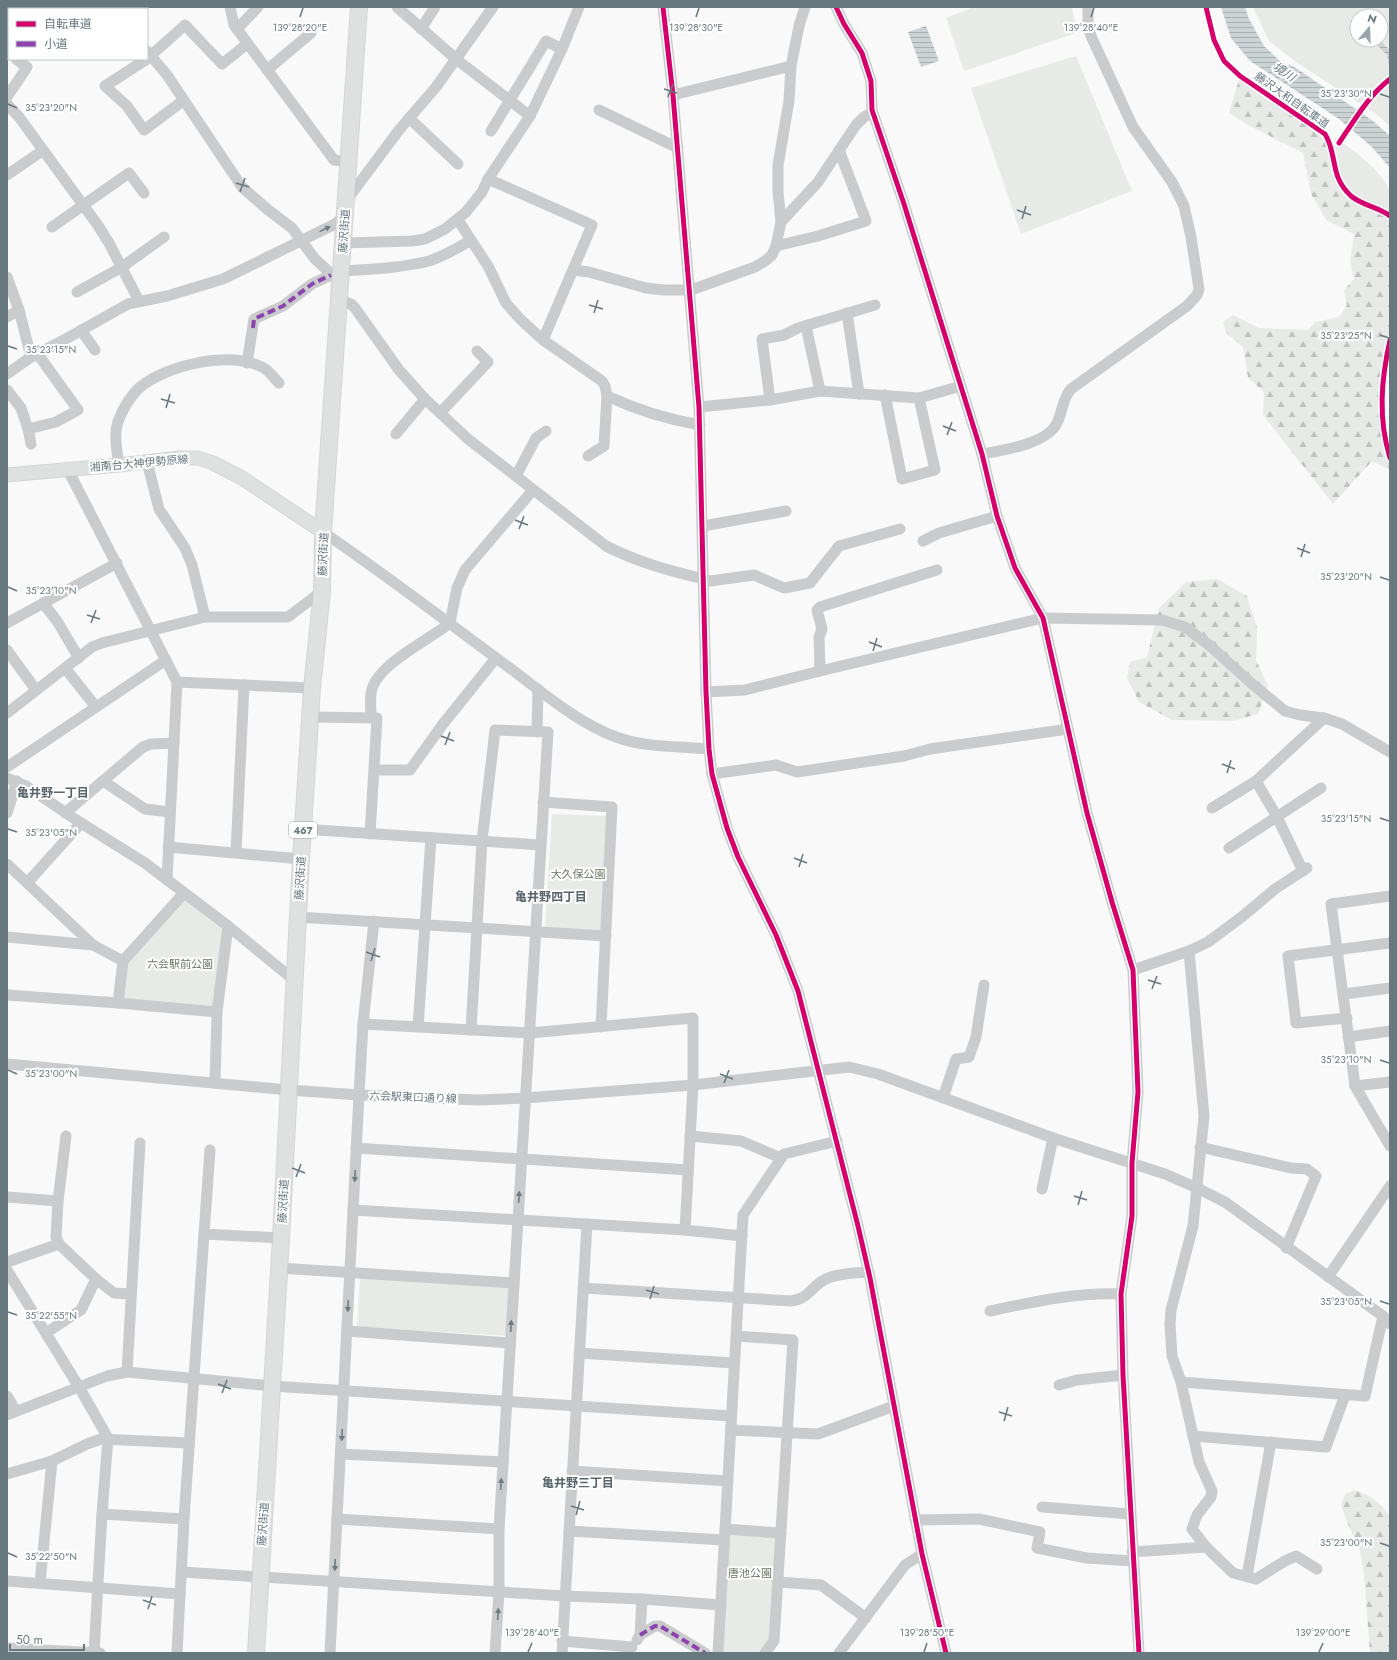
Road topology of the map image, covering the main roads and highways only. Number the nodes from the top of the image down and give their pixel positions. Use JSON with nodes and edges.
{"nodes":[{"id":1,"x":359,"y":7,"type":"edge"},
{"id":2,"x":7,"y":475,"type":"edge"},
{"id":3,"x":323,"y":532,"type":"junction"},
{"id":4,"x":256,"y":1653,"type":"edge"}],
"edges":[{"from":1,"to":3,"type":"highway","name":"藤沢街道","number":"467"},
{"from":2,"to":3,"type":"main road","name":"湘南台大神伊勢原線"},
{"from":3,"to":4,"type":"highway","name":"藤沢街道","number":"467"}]}
